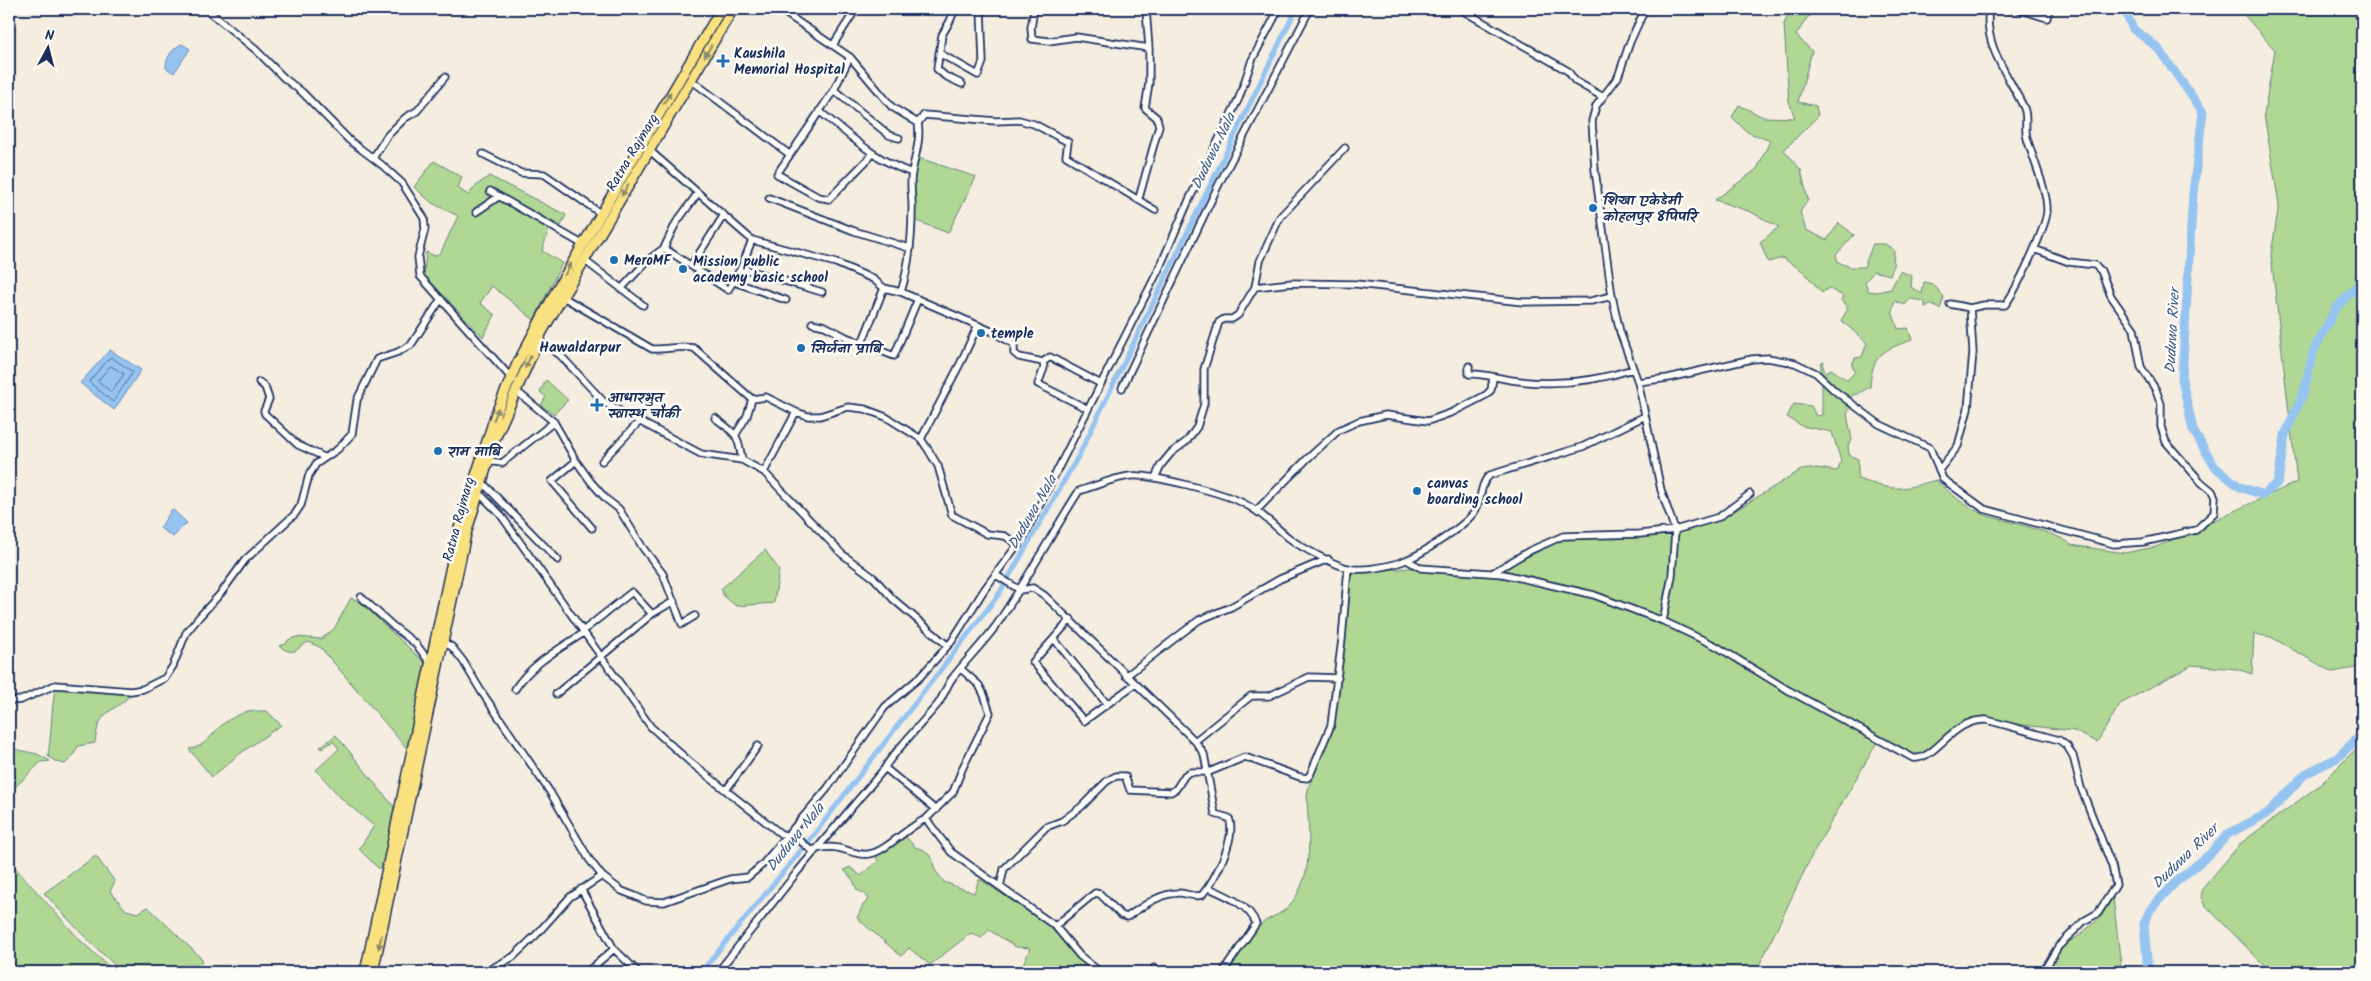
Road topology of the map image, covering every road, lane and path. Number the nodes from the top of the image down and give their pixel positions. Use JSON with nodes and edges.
{"nodes":[{"id":1,"x":206,"y":9,"type":"edge"},
{"id":2,"x":721,"y":9,"type":"edge"},
{"id":3,"x":733,"y":9,"type":"edge"},
{"id":4,"x":779,"y":9,"type":"edge"},
{"id":5,"x":856,"y":9,"type":"edge"},
{"id":6,"x":955,"y":9,"type":"edge"},
{"id":7,"x":981,"y":9,"type":"edge"},
{"id":8,"x":1034,"y":9,"type":"edge"},
{"id":9,"x":1146,"y":9,"type":"edge"},
{"id":10,"x":1279,"y":9,"type":"edge"},
{"id":11,"x":1310,"y":9,"type":"edge"},
{"id":12,"x":1460,"y":9,"type":"edge"},
{"id":13,"x":1645,"y":9,"type":"edge"},
{"id":14,"x":1989,"y":9,"type":"edge"},
{"id":15,"x":2018,"y":9,"type":"edge"},
{"id":16,"x":2049,"y":9,"type":"edge"},
{"id":17,"x":833,"y":45,"type":"junction"},
{"id":18,"x":1149,"y":48,"type":"junction"},
{"id":19,"x":939,"y":53,"type":"junction"},
{"id":20,"x":850,"y":57,"type":"junction"},
{"id":21,"x":444,"y":77,"type":"dead end"},
{"id":22,"x":691,"y":80,"type":"junction"},
{"id":23,"x":962,"y":84,"type":"dead end"},
{"id":24,"x":834,"y":90,"type":"junction"},
{"id":25,"x":1603,"y":97,"type":"junction"},
{"id":26,"x":819,"y":111,"type":"junction"},
{"id":27,"x":918,"y":123,"type":"junction"},
{"id":28,"x":899,"y":138,"type":"dead end"},
{"id":29,"x":1346,"y":148,"type":"dead end"},
{"id":30,"x":649,"y":150,"type":"junction"},
{"id":31,"x":482,"y":154,"type":"dead end"},
{"id":32,"x":789,"y":154,"type":"junction"},
{"id":33,"x":872,"y":155,"type":"junction"},
{"id":34,"x":373,"y":158,"type":"junction"},
{"id":35,"x":912,"y":172,"type":"junction"},
{"id":36,"x":490,"y":191,"type":"dead end"},
{"id":37,"x":698,"y":192,"type":"junction"},
{"id":38,"x":498,"y":197,"type":"junction"},
{"id":39,"x":769,"y":198,"type":"dead end"},
{"id":40,"x":1139,"y":198,"type":"junction"},
{"id":41,"x":1155,"y":210,"type":"dead end"},
{"id":42,"x":476,"y":212,"type":"dead end"},
{"id":43,"x":600,"y":213,"type":"junction"},
{"id":44,"x":724,"y":214,"type":"junction"},
{"id":45,"x":752,"y":240,"type":"junction"},
{"id":46,"x":582,"y":244,"type":"junction"},
{"id":47,"x":664,"y":248,"type":"junction"},
{"id":48,"x":909,"y":248,"type":"junction"},
{"id":49,"x":2034,"y":249,"type":"junction"},
{"id":50,"x":584,"y":260,"type":"junction"},
{"id":51,"x":691,"y":266,"type":"junction"},
{"id":52,"x":741,"y":268,"type":"junction"},
{"id":53,"x":734,"y":282,"type":"junction"},
{"id":54,"x":1255,"y":287,"type":"junction"},
{"id":55,"x":884,"y":288,"type":"junction"},
{"id":56,"x":621,"y":289,"type":"junction"},
{"id":57,"x":822,"y":292,"type":"dead end"},
{"id":58,"x":901,"y":292,"type":"junction"},
{"id":59,"x":563,"y":296,"type":"junction"},
{"id":60,"x":1612,"y":296,"type":"junction"},
{"id":61,"x":441,"y":299,"type":"junction"},
{"id":62,"x":918,"y":299,"type":"junction"},
{"id":63,"x":786,"y":300,"type":"dead end"},
{"id":64,"x":1950,"y":304,"type":"dead end"},
{"id":65,"x":643,"y":305,"type":"dead end"},
{"id":66,"x":1970,"y":308,"type":"junction"},
{"id":67,"x":812,"y":323,"type":"dead end"},
{"id":68,"x":978,"y":325,"type":"junction"},
{"id":69,"x":538,"y":341,"type":"junction"},
{"id":70,"x":862,"y":343,"type":"junction"},
{"id":71,"x":1043,"y":362,"type":"junction"},
{"id":72,"x":1469,"y":366,"type":"dead end"},
{"id":73,"x":1633,"y":369,"type":"junction"},
{"id":74,"x":511,"y":377,"type":"junction"},
{"id":75,"x":1493,"y":378,"type":"junction"},
{"id":76,"x":259,"y":382,"type":"dead end"},
{"id":77,"x":1638,"y":382,"type":"junction"},
{"id":78,"x":1101,"y":384,"type":"junction"},
{"id":79,"x":516,"y":388,"type":"junction"},
{"id":80,"x":1122,"y":388,"type":"dead end"},
{"id":81,"x":752,"y":398,"type":"junction"},
{"id":82,"x":1088,"y":409,"type":"junction"},
{"id":83,"x":796,"y":412,"type":"junction"},
{"id":84,"x":1645,"y":416,"type":"junction"},
{"id":85,"x":715,"y":418,"type":"dead end"},
{"id":86,"x":554,"y":422,"type":"junction"},
{"id":87,"x":639,"y":422,"type":"junction"},
{"id":88,"x":736,"y":434,"type":"junction"},
{"id":89,"x":921,"y":439,"type":"junction"},
{"id":90,"x":324,"y":457,"type":"junction"},
{"id":91,"x":742,"y":460,"type":"junction"},
{"id":92,"x":488,"y":461,"type":"junction"},
{"id":93,"x":602,"y":461,"type":"dead end"},
{"id":94,"x":576,"y":462,"type":"junction"},
{"id":95,"x":1940,"y":470,"type":"junction"},
{"id":96,"x":764,"y":472,"type":"junction"},
{"id":97,"x":1155,"y":478,"type":"junction"},
{"id":98,"x":482,"y":481,"type":"junction"},
{"id":99,"x":478,"y":492,"type":"junction"},
{"id":100,"x":1750,"y":494,"type":"dead end"},
{"id":101,"x":1257,"y":510,"type":"junction"},
{"id":102,"x":592,"y":528,"type":"dead end"},
{"id":103,"x":1675,"y":530,"type":"junction"},
{"id":104,"x":1019,"y":545,"type":"junction"},
{"id":105,"x":1328,"y":559,"type":"junction"},
{"id":106,"x":558,"y":560,"type":"dead end"},
{"id":107,"x":1407,"y":560,"type":"junction"},
{"id":108,"x":1348,"y":568,"type":"junction"},
{"id":109,"x":1492,"y":573,"type":"junction"},
{"id":110,"x":996,"y":575,"type":"junction"},
{"id":111,"x":1020,"y":590,"type":"junction"},
{"id":112,"x":361,"y":597,"type":"dead end"},
{"id":113,"x":674,"y":601,"type":"junction"},
{"id":114,"x":652,"y":614,"type":"junction"},
{"id":115,"x":695,"y":616,"type":"dead end"},
{"id":116,"x":1071,"y":619,"type":"junction"},
{"id":117,"x":1663,"y":621,"type":"junction"},
{"id":118,"x":584,"y":632,"type":"junction"},
{"id":119,"x":1054,"y":639,"type":"junction"},
{"id":120,"x":443,"y":642,"type":"junction"},
{"id":121,"x":947,"y":645,"type":"junction"},
{"id":122,"x":601,"y":656,"type":"junction"},
{"id":123,"x":431,"y":664,"type":"junction"},
{"id":124,"x":961,"y":669,"type":"junction"},
{"id":125,"x":1126,"y":676,"type":"junction"},
{"id":126,"x":1338,"y":678,"type":"junction"},
{"id":127,"x":1135,"y":684,"type":"junction"},
{"id":128,"x":515,"y":689,"type":"dead end"},
{"id":129,"x":556,"y":694,"type":"dead end"},
{"id":130,"x":9,"y":701,"type":"edge"},
{"id":131,"x":1107,"y":704,"type":"junction"},
{"id":132,"x":1195,"y":742,"type":"junction"},
{"id":133,"x":758,"y":746,"type":"dead end"},
{"id":134,"x":885,"y":768,"type":"junction"},
{"id":135,"x":1209,"y":772,"type":"junction"},
{"id":136,"x":726,"y":790,"type":"junction"},
{"id":137,"x":936,"y":810,"type":"junction"},
{"id":138,"x":926,"y":819,"type":"junction"},
{"id":139,"x":786,"y":837,"type":"junction"},
{"id":140,"x":819,"y":848,"type":"junction"},
{"id":141,"x":602,"y":876,"type":"junction"},
{"id":142,"x":1000,"y":887,"type":"junction"},
{"id":143,"x":1208,"y":888,"type":"junction"},
{"id":144,"x":582,"y":889,"type":"junction"},
{"id":145,"x":1055,"y":926,"type":"junction"},
{"id":146,"x":614,"y":949,"type":"junction"},
{"id":147,"x":595,"y":966,"type":"junction"},
{"id":148,"x":365,"y":972,"type":"edge"},
{"id":149,"x":374,"y":972,"type":"edge"},
{"id":150,"x":486,"y":972,"type":"edge"},
{"id":151,"x":587,"y":972,"type":"edge"},
{"id":152,"x":600,"y":972,"type":"edge"},
{"id":153,"x":638,"y":972,"type":"edge"},
{"id":154,"x":725,"y":972,"type":"edge"},
{"id":155,"x":1100,"y":972,"type":"edge"},
{"id":156,"x":1223,"y":972,"type":"edge"},
{"id":157,"x":2044,"y":972,"type":"edge"}],
"edges":[{"from":1,"to":34,"type":"street"},
{"from":43,"to":2,"type":"highway","name":"Ratna Rajmarg","one_way":true},
{"from":3,"to":22,"type":"highway","name":"Ratna Rajmarg","one_way":true},
{"from":4,"to":17,"type":"street"},
{"from":5,"to":17,"type":"street"},
{"from":6,"to":19,"type":"street"},
{"from":7,"to":19,"type":"street"},
{"from":8,"to":18,"type":"street"},
{"from":9,"to":18,"type":"street"},
{"from":10,"to":78,"type":"street"},
{"from":11,"to":80,"type":"street"},
{"from":12,"to":25,"type":"street"},
{"from":13,"to":25,"type":"street"},
{"from":14,"to":49,"type":"street"},
{"from":15,"to":16,"type":"street"},
{"from":17,"to":20,"type":"street"},
{"from":18,"to":40,"type":"street"},
{"from":19,"to":23,"type":"street"},
{"from":20,"to":24,"type":"street"},
{"from":20,"to":27,"type":"street"},
{"from":21,"to":34,"type":"street"},
{"from":22,"to":30,"type":"highway","name":"Ratna Rajmarg"},
{"from":22,"to":32,"type":"street"},
{"from":24,"to":26,"type":"street"},
{"from":24,"to":28,"type":"street"},
{"from":25,"to":60,"type":"street"},
{"from":26,"to":32,"type":"street"},
{"from":26,"to":33,"type":"street"},
{"from":27,"to":35,"type":"street"},
{"from":27,"to":40,"type":"street"},
{"from":29,"to":54,"type":"street"},
{"from":30,"to":37,"type":"street"},
{"from":30,"to":50,"type":"highway","name":"Ratna Rajmarg","one_way":true},
{"from":31,"to":43,"type":"street"},
{"from":32,"to":33,"type":"street"},
{"from":33,"to":35,"type":"street"},
{"from":34,"to":61,"type":"street"},
{"from":35,"to":48,"type":"street"},
{"from":36,"to":38,"type":"street"},
{"from":37,"to":44,"type":"street"},
{"from":37,"to":47,"type":"street"},
{"from":38,"to":42,"type":"street"},
{"from":38,"to":46,"type":"street"},
{"from":39,"to":48,"type":"street"},
{"from":40,"to":41,"type":"street"},
{"from":43,"to":46,"type":"highway","name":"Ratna Rajmarg"},
{"from":44,"to":45,"type":"street"},
{"from":44,"to":51,"type":"street"},
{"from":45,"to":52,"type":"street"},
{"from":45,"to":55,"type":"street"},
{"from":74,"to":46,"type":"highway","name":"Ratna Rajmarg","one_way":true},
{"from":47,"to":51,"type":"street"},
{"from":47,"to":56,"type":"street"},
{"from":48,"to":58,"type":"street"},
{"from":49,"to":66,"type":"street"},
{"from":49,"to":95,"type":"street"},
{"from":50,"to":56,"type":"street"},
{"from":50,"to":59,"type":"highway","name":"Ratna Rajmarg"},
{"from":51,"to":53,"type":"street"},
{"from":52,"to":53,"type":"street"},
{"from":52,"to":57,"type":"street"},
{"from":53,"to":63,"type":"street"},
{"from":54,"to":60,"type":"street"},
{"from":54,"to":97,"type":"street"},
{"from":55,"to":58,"type":"street"},
{"from":55,"to":70,"type":"street"},
{"from":56,"to":65,"type":"street"},
{"from":58,"to":62,"type":"street"},
{"from":59,"to":69,"type":"highway","name":"Ratna Rajmarg"},
{"from":59,"to":81,"type":"street"},
{"from":60,"to":73,"type":"street"},
{"from":61,"to":74,"type":"street"},
{"from":61,"to":90,"type":"street"},
{"from":62,"to":68,"type":"street"},
{"from":62,"to":70,"type":"street"},
{"from":64,"to":66,"type":"street"},
{"from":66,"to":95,"type":"street"},
{"from":67,"to":70,"type":"street"},
{"from":68,"to":71,"type":"street"},
{"from":68,"to":89,"type":"street"},
{"from":69,"to":79,"type":"highway","name":"Ratna Rajmarg","one_way":true},
{"from":69,"to":87,"type":"street"},
{"from":71,"to":78,"type":"street"},
{"from":71,"to":82,"type":"street"},
{"from":72,"to":75,"type":"street"},
{"from":73,"to":75,"type":"street"},
{"from":73,"to":77,"type":"street"},
{"from":74,"to":79,"type":"street"},
{"from":123,"to":74,"type":"highway","name":"Ratna Rajmarg","one_way":true},
{"from":75,"to":101,"type":"street"},
{"from":76,"to":90,"type":"street"},
{"from":77,"to":84,"type":"street"},
{"from":77,"to":95,"type":"street"},
{"from":78,"to":82,"type":"street"},
{"from":79,"to":86,"type":"street"},
{"from":79,"to":92,"type":"highway","name":"Ratna Rajmarg"},
{"from":81,"to":83,"type":"street"},
{"from":81,"to":88,"type":"street"},
{"from":82,"to":104,"type":"street"},
{"from":83,"to":89,"type":"street"},
{"from":83,"to":96,"type":"street"},
{"from":84,"to":103,"type":"street"},
{"from":84,"to":107,"type":"street"},
{"from":85,"to":88,"type":"street"},
{"from":86,"to":92,"type":"street"},
{"from":86,"to":94,"type":"street"},
{"from":87,"to":91,"type":"street"},
{"from":87,"to":93,"type":"street"},
{"from":88,"to":91,"type":"street"},
{"from":89,"to":104,"type":"street"},
{"from":90,"to":130,"type":"street"},
{"from":91,"to":96,"type":"street"},
{"from":92,"to":98,"type":"highway","name":"Ratna Rajmarg"},
{"from":94,"to":102,"type":"street"},
{"from":94,"to":113,"type":"street"},
{"from":96,"to":121,"type":"street"},
{"from":97,"to":101,"type":"street"},
{"from":97,"to":111,"type":"street"},
{"from":98,"to":99,"type":"highway","name":"Ratna Rajmarg"},
{"from":98,"to":106,"type":"street"},
{"from":99,"to":118,"type":"street"},
{"from":99,"to":120,"type":"highway","name":"Ratna Rajmarg"},
{"from":100,"to":103,"type":"street"},
{"from":101,"to":105,"type":"street"},
{"from":103,"to":109,"type":"street"},
{"from":103,"to":117,"type":"street"},
{"from":104,"to":110,"type":"street"},
{"from":105,"to":108,"type":"street"},
{"from":105,"to":125,"type":"street"},
{"from":107,"to":108,"type":"street"},
{"from":107,"to":109,"type":"street"},
{"from":108,"to":126,"type":"street"},
{"from":109,"to":117,"type":"street"},
{"from":110,"to":111,"type":"street"},
{"from":110,"to":121,"type":"street"},
{"from":111,"to":116,"type":"street"},
{"from":111,"to":124,"type":"street"},
{"from":112,"to":123,"type":"street"},
{"from":113,"to":114,"type":"street"},
{"from":113,"to":115,"type":"street"},
{"from":114,"to":118,"type":"street"},
{"from":114,"to":122,"type":"street"},
{"from":116,"to":119,"type":"street"},
{"from":116,"to":125,"type":"street"},
{"from":117,"to":157,"type":"street"},
{"from":118,"to":122,"type":"street"},
{"from":118,"to":128,"type":"street"},
{"from":119,"to":131,"type":"street"},
{"from":119,"to":131,"type":"street"},
{"from":120,"to":141,"type":"street"},
{"from":120,"to":149,"type":"highway","name":"Ratna Rajmarg","one_way":true},
{"from":121,"to":139,"type":"street"},
{"from":122,"to":129,"type":"street"},
{"from":122,"to":136,"type":"street"},
{"from":123,"to":148,"type":"highway","name":"Ratna Rajmarg"},
{"from":124,"to":134,"type":"street"},
{"from":124,"to":137,"type":"street"},
{"from":125,"to":127,"type":"street"},
{"from":126,"to":132,"type":"street"},
{"from":126,"to":135,"type":"street"},
{"from":127,"to":131,"type":"street"},
{"from":127,"to":132,"type":"street"},
{"from":132,"to":135,"type":"street"},
{"from":133,"to":136,"type":"street"},
{"from":134,"to":137,"type":"street"},
{"from":134,"to":140,"type":"street"},
{"from":135,"to":142,"type":"street"},
{"from":135,"to":143,"type":"street"},
{"from":136,"to":139,"type":"street"},
{"from":137,"to":138,"type":"street"},
{"from":138,"to":140,"type":"street"},
{"from":138,"to":142,"type":"street"},
{"from":139,"to":140,"type":"street"},
{"from":139,"to":141,"type":"street"},
{"from":140,"to":154,"type":"street"},
{"from":141,"to":144,"type":"street"},
{"from":142,"to":145,"type":"street"},
{"from":143,"to":145,"type":"street"},
{"from":143,"to":156,"type":"street"},
{"from":144,"to":146,"type":"street"},
{"from":144,"to":150,"type":"street"},
{"from":145,"to":155,"type":"street"},
{"from":146,"to":147,"type":"street"},
{"from":146,"to":153,"type":"street"},
{"from":147,"to":151,"type":"street"},
{"from":147,"to":152,"type":"street"}]}
